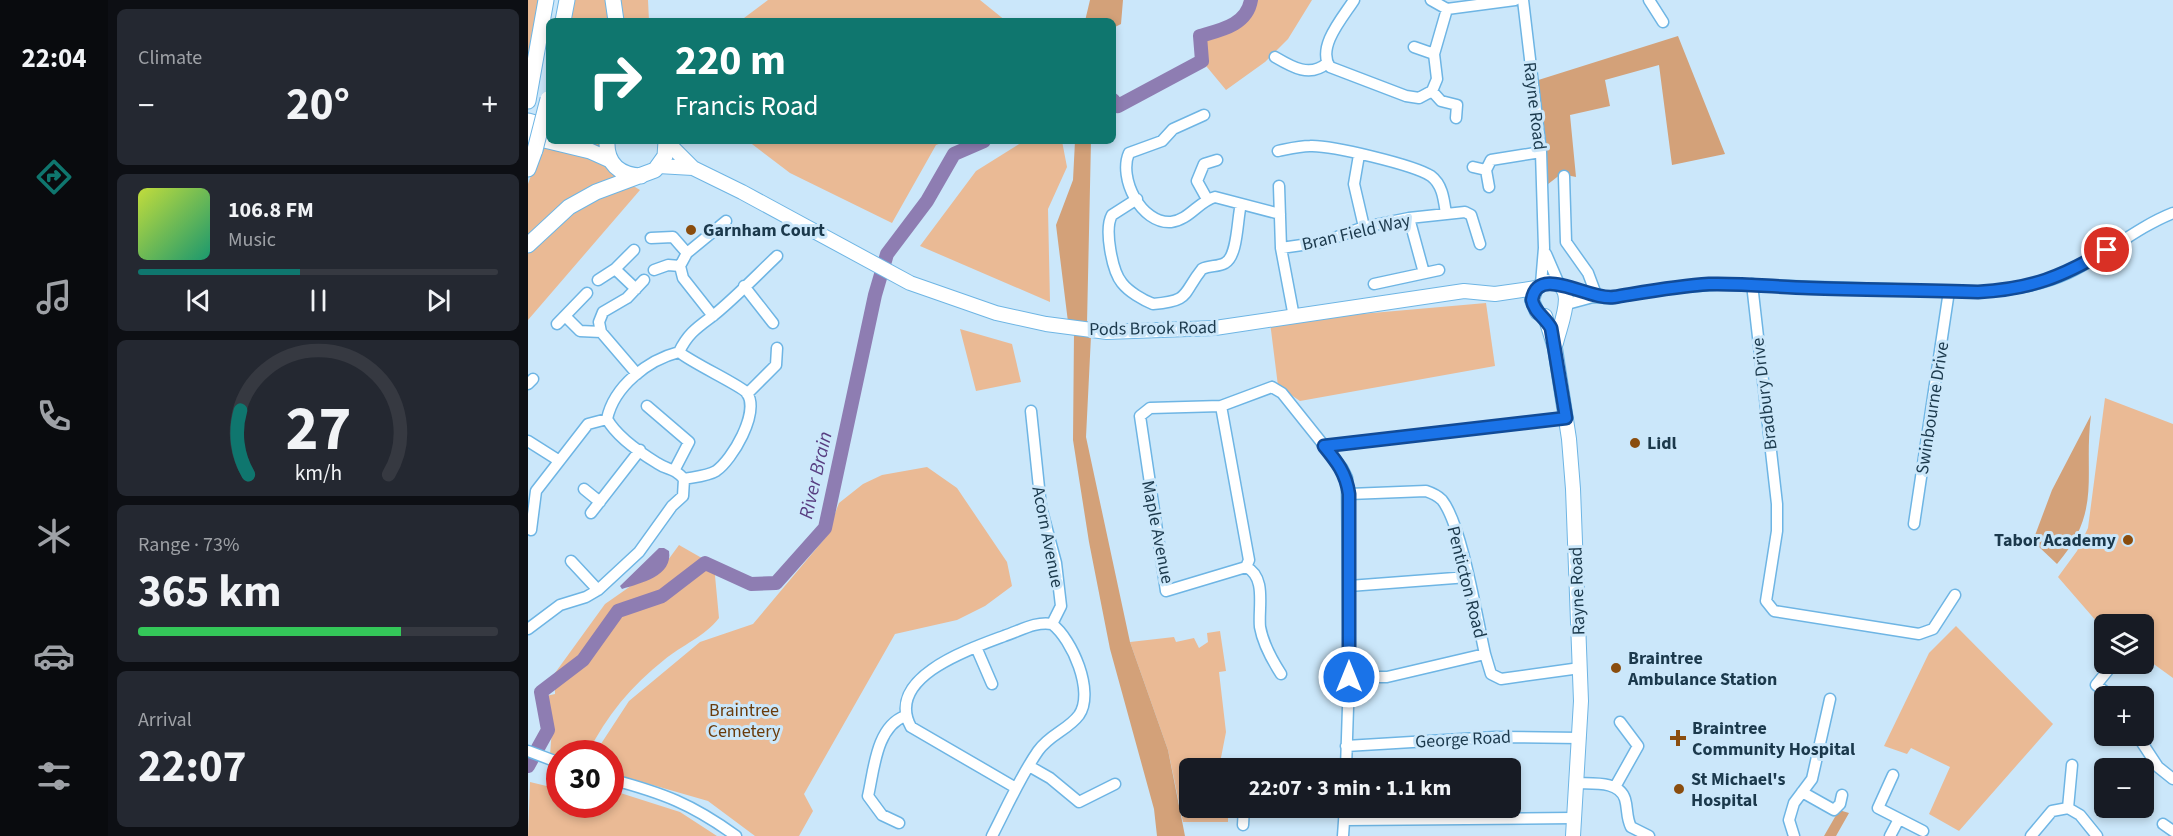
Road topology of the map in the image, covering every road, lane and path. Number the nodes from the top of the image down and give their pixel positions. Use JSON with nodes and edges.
{"nodes":[{"id":1,"x":546,"y":0,"type":"edge"},
{"id":2,"x":567,"y":0,"type":"edge"},
{"id":3,"x":613,"y":0,"type":"edge"},
{"id":4,"x":1354,"y":0,"type":"edge"},
{"id":5,"x":1431,"y":0,"type":"edge"},
{"id":6,"x":1515,"y":0,"type":"edge"},
{"id":7,"x":1523,"y":0,"type":"edge"},
{"id":8,"x":1649,"y":0,"type":"edge"},
{"id":9,"x":1447,"y":9,"type":"junction"},
{"id":10,"x":564,"y":18,"type":"edge"},
{"id":11,"x":616,"y":18,"type":"edge"},
{"id":12,"x":1663,"y":22,"type":"dead end"},
{"id":13,"x":1414,"y":46,"type":"dead end"},
{"id":14,"x":1434,"y":54,"type":"junction"},
{"id":15,"x":1275,"y":57,"type":"dead end"},
{"id":16,"x":1327,"y":63,"type":"junction"},
{"id":17,"x":1432,"y":91,"type":"junction"},
{"id":18,"x":529,"y":97,"type":"edge"},
{"id":19,"x":546,"y":109,"type":"edge"},
{"id":20,"x":1204,"y":114,"type":"dead end"},
{"id":21,"x":1456,"y":118,"type":"dead end"},
{"id":22,"x":528,"y":122,"type":"edge"},
{"id":23,"x":546,"y":126,"type":"edge"},
{"id":24,"x":528,"y":136,"type":"edge"},
{"id":25,"x":546,"y":140,"type":"edge"},
{"id":26,"x":561,"y":144,"type":"edge"},
{"id":27,"x":607,"y":144,"type":"edge"},
{"id":28,"x":666,"y":144,"type":"edge"},
{"id":29,"x":669,"y":144,"type":"edge"},
{"id":30,"x":1278,"y":151,"type":"dead end"},
{"id":31,"x":1541,"y":152,"type":"junction"},
{"id":32,"x":1359,"y":155,"type":"junction"},
{"id":33,"x":610,"y":160,"type":"junction"},
{"id":34,"x":1217,"y":160,"type":"dead end"},
{"id":35,"x":658,"y":166,"type":"junction"},
{"id":36,"x":1473,"y":167,"type":"dead end"},
{"id":37,"x":693,"y":168,"type":"junction"},
{"id":38,"x":528,"y":169,"type":"edge"},
{"id":39,"x":1486,"y":170,"type":"junction"},
{"id":40,"x":640,"y":176,"type":"junction"},
{"id":41,"x":1564,"y":176,"type":"dead end"},
{"id":42,"x":1279,"y":186,"type":"dead end"},
{"id":43,"x":1489,"y":187,"type":"dead end"},
{"id":44,"x":1137,"y":199,"type":"junction"},
{"id":45,"x":1207,"y":199,"type":"junction"},
{"id":46,"x":1241,"y":204,"type":"junction"},
{"id":47,"x":2173,"y":213,"type":"edge"},
{"id":48,"x":1280,"y":214,"type":"junction"},
{"id":49,"x":1446,"y":214,"type":"junction"},
{"id":50,"x":1409,"y":218,"type":"junction"},
{"id":51,"x":726,"y":221,"type":"dead end"},
{"id":52,"x":1364,"y":227,"type":"junction"},
{"id":53,"x":651,"y":238,"type":"dead end"},
{"id":54,"x":1480,"y":244,"type":"dead end"},
{"id":55,"x":528,"y":245,"type":"edge"},
{"id":56,"x":1281,"y":248,"type":"junction"},
{"id":57,"x":1544,"y":248,"type":"junction"},
{"id":58,"x":634,"y":250,"type":"dead end"},
{"id":59,"x":687,"y":253,"type":"junction"},
{"id":60,"x":777,"y":256,"type":"dead end"},
{"id":61,"x":680,"y":266,"type":"junction"},
{"id":62,"x":615,"y":269,"type":"junction"},
{"id":63,"x":654,"y":270,"type":"dead end"},
{"id":64,"x":1439,"y":270,"type":"dead end"},
{"id":65,"x":1424,"y":273,"type":"junction"},
{"id":66,"x":598,"y":280,"type":"dead end"},
{"id":67,"x":1374,"y":284,"type":"dead end"},
{"id":68,"x":1752,"y":284,"type":"junction"},
{"id":69,"x":744,"y":286,"type":"junction"},
{"id":70,"x":1538,"y":286,"type":"junction"},
{"id":71,"x":1561,"y":286,"type":"junction"},
{"id":72,"x":1949,"y":291,"type":"junction"},
{"id":73,"x":587,"y":293,"type":"dead end"},
{"id":74,"x":1495,"y":294,"type":"junction"},
{"id":75,"x":1595,"y":297,"type":"junction"},
{"id":76,"x":1565,"y":308,"type":"junction"},
{"id":77,"x":1541,"y":314,"type":"junction"},
{"id":78,"x":713,"y":316,"type":"junction"},
{"id":79,"x":1294,"y":317,"type":"junction"},
{"id":80,"x":773,"y":323,"type":"dead end"},
{"id":81,"x":601,"y":332,"type":"junction"},
{"id":82,"x":777,"y":348,"type":"dead end"},
{"id":83,"x":1555,"y":348,"type":"junction"},
{"id":84,"x":679,"y":352,"type":"junction"},
{"id":85,"x":637,"y":374,"type":"junction"},
{"id":86,"x":747,"y":393,"type":"junction"},
{"id":87,"x":647,"y":406,"type":"dead end"},
{"id":88,"x":1221,"y":406,"type":"junction"},
{"id":89,"x":1031,"y":411,"type":"dead end"},
{"id":90,"x":1566,"y":418,"type":"junction"},
{"id":91,"x":607,"y":419,"type":"junction"},
{"id":92,"x":528,"y":441,"type":"edge"},
{"id":93,"x":1324,"y":446,"type":"junction"},
{"id":94,"x":640,"y":450,"type":"junction"},
{"id":95,"x":558,"y":460,"type":"junction"},
{"id":96,"x":675,"y":469,"type":"junction"},
{"id":97,"x":684,"y":479,"type":"junction"},
{"id":98,"x":532,"y":489,"type":"edge"},
{"id":99,"x":584,"y":489,"type":"dead end"},
{"id":100,"x":1349,"y":494,"type":"junction"},
{"id":101,"x":600,"y":502,"type":"junction"},
{"id":102,"x":591,"y":513,"type":"dead end"},
{"id":103,"x":1914,"y":524,"type":"dead end"},
{"id":104,"x":531,"y":530,"type":"dead end"},
{"id":105,"x":571,"y":561,"type":"dead end"},
{"id":106,"x":1246,"y":567,"type":"junction"},
{"id":107,"x":1468,"y":577,"type":"junction"},
{"id":108,"x":1348,"y":586,"type":"junction"},
{"id":109,"x":598,"y":590,"type":"junction"},
{"id":110,"x":1955,"y":595,"type":"dead end"},
{"id":111,"x":1052,"y":624,"type":"junction"},
{"id":112,"x":528,"y":629,"type":"edge"},
{"id":113,"x":976,"y":647,"type":"junction"},
{"id":114,"x":1485,"y":654,"type":"junction"},
{"id":115,"x":1580,"y":668,"type":"junction"},
{"id":116,"x":1281,"y":674,"type":"dead end"},
{"id":117,"x":2105,"y":674,"type":"edge"},
{"id":118,"x":1349,"y":677,"type":"junction"},
{"id":119,"x":992,"y":684,"type":"dead end"},
{"id":120,"x":2096,"y":686,"type":"edge"},
{"id":121,"x":1826,"y":705,"type":"dead end"},
{"id":122,"x":905,"y":716,"type":"junction"},
{"id":123,"x":1620,"y":722,"type":"dead end"},
{"id":124,"x":1580,"y":738,"type":"junction"},
{"id":125,"x":1346,"y":746,"type":"junction"},
{"id":126,"x":2144,"y":746,"type":"edge"},
{"id":127,"x":529,"y":751,"type":"edge"},
{"id":128,"x":546,"y":758,"type":"edge"},
{"id":129,"x":1346,"y":758,"type":"edge"},
{"id":130,"x":2072,"y":765,"type":"dead end"},
{"id":131,"x":1029,"y":766,"type":"junction"},
{"id":132,"x":1893,"y":775,"type":"dead end"},
{"id":133,"x":2173,"y":779,"type":"edge"},
{"id":134,"x":624,"y":783,"type":"edge"},
{"id":135,"x":1576,"y":783,"type":"junction"},
{"id":136,"x":1115,"y":784,"type":"dead end"},
{"id":137,"x":1615,"y":787,"type":"junction"},
{"id":138,"x":1016,"y":788,"type":"junction"},
{"id":139,"x":1802,"y":792,"type":"junction"},
{"id":140,"x":1842,"y":795,"type":"dead end"},
{"id":141,"x":2068,"y":808,"type":"junction"},
{"id":142,"x":1243,"y":818,"type":"edge"},
{"id":143,"x":1574,"y":818,"type":"junction"},
{"id":144,"x":1899,"y":819,"type":"junction"},
{"id":145,"x":1345,"y":820,"type":"joint"},
{"id":146,"x":900,"y":823,"type":"dead end"},
{"id":147,"x":2163,"y":824,"type":"dead end"},
{"id":148,"x":1243,"y":825,"type":"dead end"},
{"id":149,"x":1923,"y":831,"type":"dead end"},
{"id":150,"x":2173,"y":831,"type":"edge"},
{"id":151,"x":736,"y":836,"type":"edge"},
{"id":152,"x":992,"y":836,"type":"edge"},
{"id":153,"x":1343,"y":836,"type":"edge"},
{"id":154,"x":1573,"y":836,"type":"edge"},
{"id":155,"x":1649,"y":836,"type":"edge"},
{"id":156,"x":1794,"y":836,"type":"edge"},
{"id":157,"x":1890,"y":836,"type":"edge"},
{"id":158,"x":2031,"y":836,"type":"edge"},
{"id":159,"x":2097,"y":836,"type":"edge"}],
"edges":[{"from":1,"to":18,"type":"highway"},
{"from":2,"to":10,"type":"highway"},
{"from":3,"to":11,"type":"highway"},
{"from":4,"to":16,"type":"street"},
{"from":5,"to":9,"type":"street"},
{"from":6,"to":9,"type":"street"},
{"from":7,"to":31,"type":"street","name":"Rayne Road"},
{"from":8,"to":12,"type":"street"},
{"from":9,"to":14,"type":"street"},
{"from":13,"to":14,"type":"street"},
{"from":14,"to":17,"type":"street"},
{"from":15,"to":16,"type":"street"},
{"from":16,"to":17,"type":"street"},
{"from":17,"to":21,"type":"street"},
{"from":19,"to":38,"type":"highway","bridge":true},
{"from":20,"to":44,"type":"street"},
{"from":22,"to":23,"type":"highway"},
{"from":24,"to":25,"type":"highway"},
{"from":26,"to":33,"type":"highway"},
{"from":27,"to":33,"type":"highway"},
{"from":28,"to":35,"type":"highway"},
{"from":29,"to":37,"type":"main road"},
{"from":30,"to":32,"type":"street"},
{"from":31,"to":39,"type":"street"},
{"from":31,"to":57,"type":"street","name":"Rayne Road"},
{"from":32,"to":49,"type":"street"},
{"from":32,"to":52,"type":"street"},
{"from":33,"to":40,"type":"highway"},
{"from":34,"to":45,"type":"street"},
{"from":35,"to":37,"type":"main road"},
{"from":35,"to":40,"type":"highway"},
{"from":36,"to":39,"type":"street"},
{"from":37,"to":79,"type":"main road","name":"Pods Brook Road"},
{"from":39,"to":43,"type":"street"},
{"from":40,"to":55,"type":"highway"},
{"from":41,"to":75,"type":"street"},
{"from":42,"to":48,"type":"street"},
{"from":44,"to":45,"type":"street"},
{"from":44,"to":46,"type":"street"},
{"from":45,"to":46,"type":"street"},
{"from":46,"to":48,"type":"street"},
{"from":47,"to":72,"type":"street"},
{"from":48,"to":56,"type":"street"},
{"from":49,"to":50,"type":"street","name":"Bran Field Way"},
{"from":49,"to":54,"type":"street","name":"Bran Field Way"},
{"from":50,"to":52,"type":"street","name":"Bran Field Way"},
{"from":50,"to":65,"type":"street"},
{"from":51,"to":59,"type":"street"},
{"from":52,"to":56,"type":"street","name":"Bran Field Way"},
{"from":53,"to":59,"type":"street"},
{"from":56,"to":79,"type":"street"},
{"from":57,"to":70,"type":"street","name":"Rayne Road"},
{"from":57,"to":71,"type":"street","name":"Rayne Road"},
{"from":58,"to":62,"type":"street"},
{"from":59,"to":61,"type":"street"},
{"from":60,"to":69,"type":"street"},
{"from":61,"to":63,"type":"street"},
{"from":61,"to":78,"type":"street"},
{"from":62,"to":66,"type":"street"},
{"from":62,"to":81,"type":"street"},
{"from":64,"to":65,"type":"street"},
{"from":65,"to":67,"type":"street"},
{"from":68,"to":72,"type":"street"},
{"from":68,"to":75,"type":"street"},
{"from":68,"to":110,"type":"street","name":"Bradbury Drive"},
{"from":69,"to":78,"type":"street"},
{"from":69,"to":80,"type":"street"},
{"from":70,"to":71,"type":"main road"},
{"from":70,"to":74,"type":"main road"},
{"from":70,"to":77,"type":"main road","name":"Rayne Road"},
{"from":71,"to":75,"type":"street"},
{"from":71,"to":76,"type":"main road","name":"Rayne Road"},
{"from":72,"to":103,"type":"street","name":"Swinbourne Drive"},
{"from":73,"to":81,"type":"street"},
{"from":74,"to":77,"type":"main road"},
{"from":74,"to":79,"type":"main road","name":"Pods Brook Road"},
{"from":75,"to":76,"type":"street"},
{"from":76,"to":77,"type":"main road"},
{"from":76,"to":83,"type":"main road","name":"Rayne Road"},
{"from":77,"to":83,"type":"main road","name":"Rayne Road"},
{"from":78,"to":84,"type":"street"},
{"from":81,"to":85,"type":"street"},
{"from":82,"to":86,"type":"street"},
{"from":83,"to":90,"type":"main road","name":"Rayne Road"},
{"from":84,"to":85,"type":"street"},
{"from":84,"to":86,"type":"street"},
{"from":85,"to":91,"type":"street"},
{"from":86,"to":97,"type":"street"},
{"from":87,"to":96,"type":"street"},
{"from":88,"to":93,"type":"street"},
{"from":88,"to":106,"type":"street"},
{"from":88,"to":106,"type":"street","name":"Maple Avenue"},
{"from":89,"to":111,"type":"street","name":"Acorn Avenue"},
{"from":90,"to":93,"type":"street"},
{"from":90,"to":115,"type":"main road","name":"Rayne Road"},
{"from":91,"to":94,"type":"street"},
{"from":91,"to":95,"type":"street"},
{"from":92,"to":95,"type":"street"},
{"from":93,"to":100,"type":"street"},
{"from":94,"to":96,"type":"street"},
{"from":94,"to":101,"type":"street"},
{"from":95,"to":98,"type":"street"},
{"from":96,"to":97,"type":"street"},
{"from":97,"to":109,"type":"street"},
{"from":98,"to":104,"type":"street"},
{"from":99,"to":101,"type":"street"},
{"from":100,"to":107,"type":"street","name":"Penticton Road"},
{"from":100,"to":108,"type":"street"},
{"from":101,"to":102,"type":"street"},
{"from":105,"to":109,"type":"street"},
{"from":106,"to":116,"type":"street"},
{"from":107,"to":108,"type":"street"},
{"from":107,"to":114,"type":"street","name":"Penticton Road"},
{"from":108,"to":118,"type":"street"},
{"from":109,"to":112,"type":"street"},
{"from":111,"to":113,"type":"street"},
{"from":111,"to":131,"type":"street"},
{"from":113,"to":119,"type":"street"},
{"from":113,"to":122,"type":"street"},
{"from":114,"to":115,"type":"street","name":"Penticton Road"},
{"from":114,"to":118,"type":"street"},
{"from":115,"to":124,"type":"main road","name":"Rayne Road"},
{"from":117,"to":120,"type":"street"},
{"from":118,"to":125,"type":"street"},
{"from":121,"to":139,"type":"street"},
{"from":122,"to":138,"type":"street"},
{"from":122,"to":146,"type":"street"},
{"from":123,"to":137,"type":"street"},
{"from":124,"to":125,"type":"street","name":"George Road"},
{"from":124,"to":135,"type":"main road","name":"Rayne Road"},
{"from":125,"to":129,"type":"street"},
{"from":126,"to":133,"type":"street"},
{"from":127,"to":128,"type":"street"},
{"from":130,"to":141,"type":"street"},
{"from":131,"to":136,"type":"street"},
{"from":131,"to":138,"type":"street"},
{"from":132,"to":144,"type":"street"},
{"from":134,"to":151,"type":"street"},
{"from":135,"to":137,"type":"street"},
{"from":135,"to":143,"type":"main road","name":"Rayne Road"},
{"from":137,"to":155,"type":"street"},
{"from":138,"to":152,"type":"street"},
{"from":139,"to":140,"type":"street"},
{"from":139,"to":156,"type":"street"},
{"from":141,"to":158,"type":"street"},
{"from":141,"to":159,"type":"street"},
{"from":142,"to":148,"type":"street"},
{"from":143,"to":145,"type":"street"},
{"from":143,"to":154,"type":"main road","name":"Rayne Road"},
{"from":144,"to":149,"type":"street"},
{"from":144,"to":157,"type":"street"},
{"from":145,"to":153,"type":"street"},
{"from":147,"to":150,"type":"street"}]}
